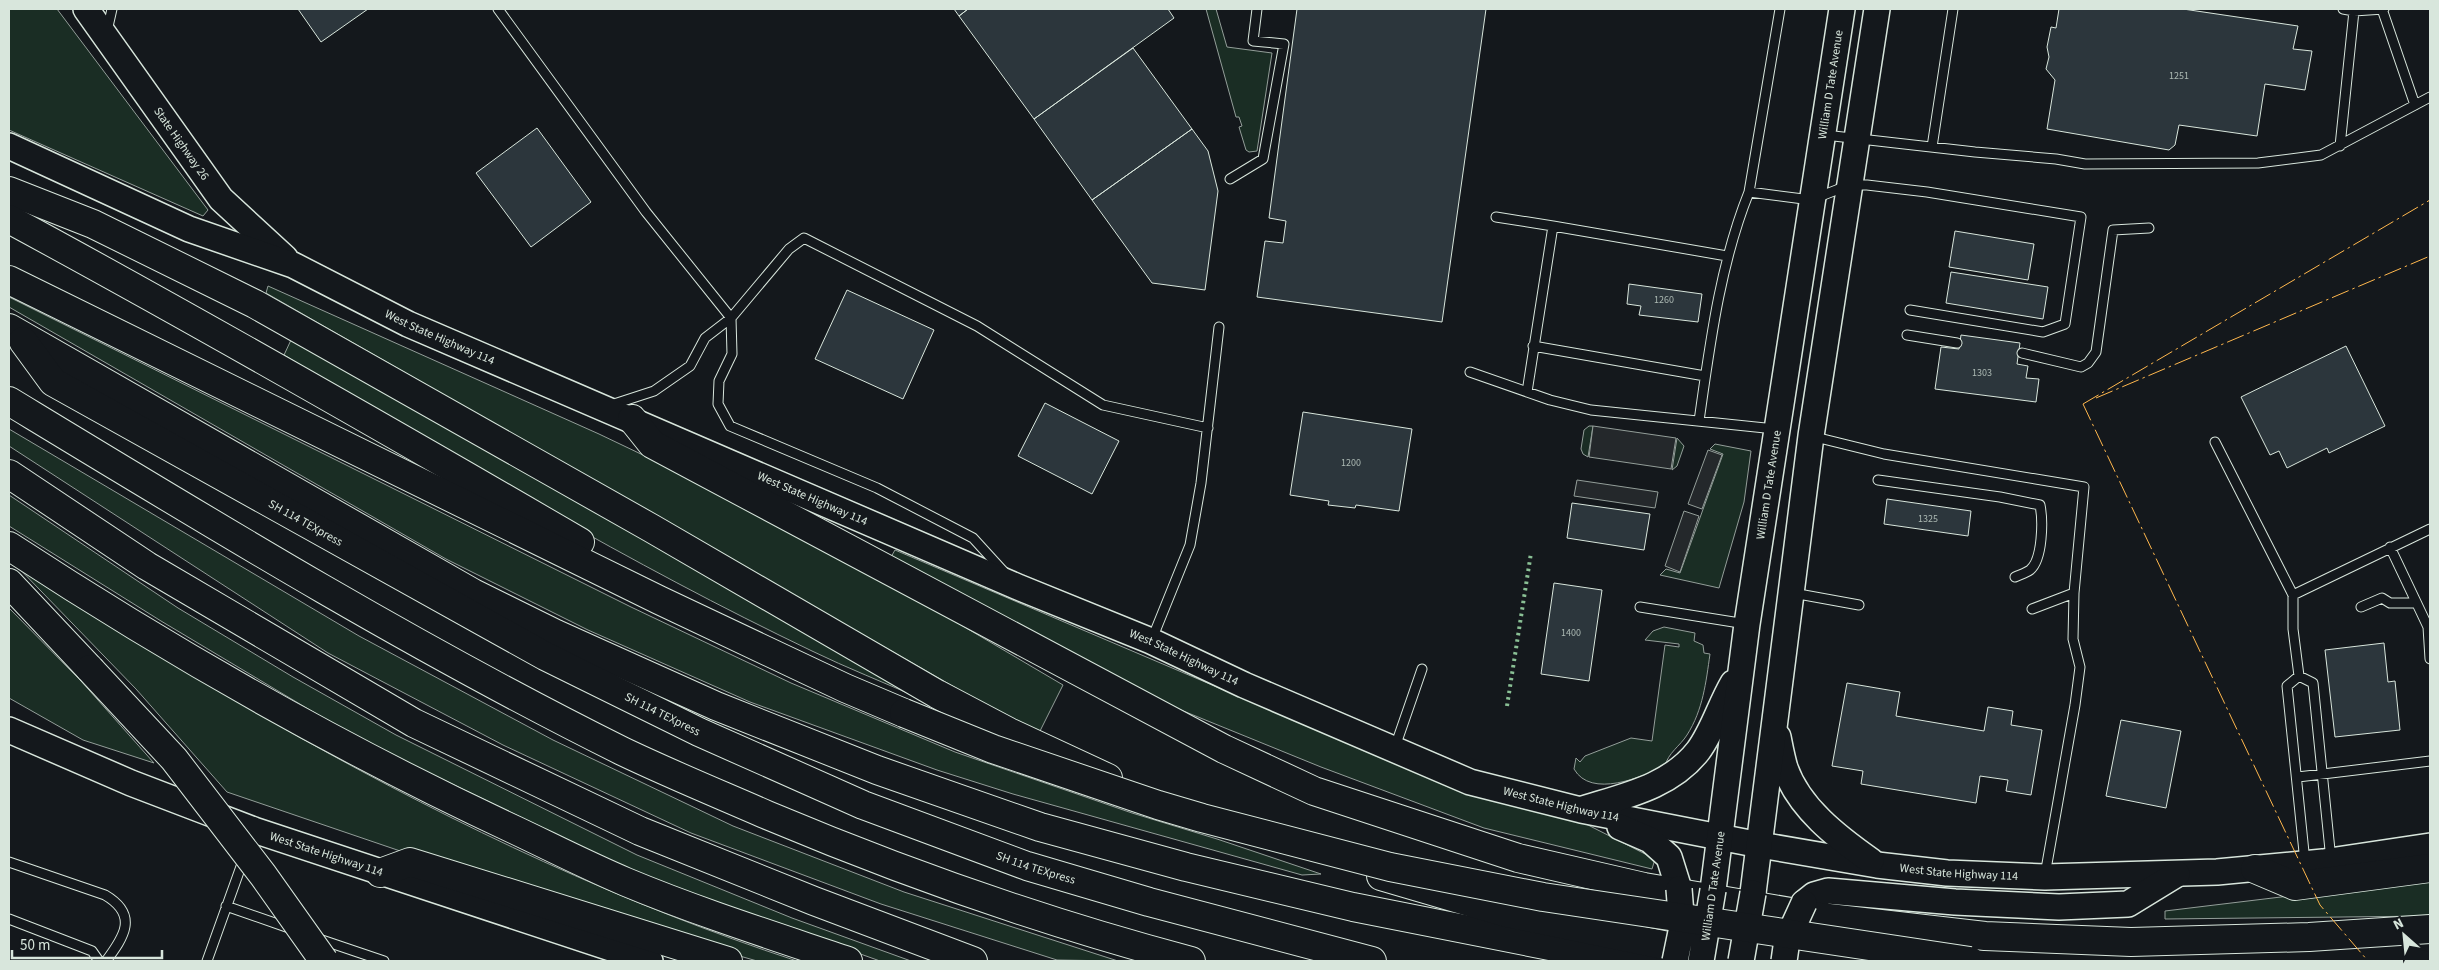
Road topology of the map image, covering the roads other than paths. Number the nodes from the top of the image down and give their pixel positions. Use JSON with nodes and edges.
{"nodes":[{"id":1,"x":86,"y":9,"type":"edge"},
{"id":2,"x":112,"y":9,"type":"edge"},
{"id":3,"x":498,"y":9,"type":"edge"},
{"id":4,"x":1258,"y":9,"type":"edge"},
{"id":5,"x":1780,"y":9,"type":"edge"},
{"id":6,"x":1842,"y":9,"type":"edge"},
{"id":7,"x":1877,"y":9,"type":"edge"},
{"id":8,"x":1954,"y":9,"type":"edge"},
{"id":9,"x":2343,"y":9,"type":"edge"},
{"id":10,"x":2383,"y":9,"type":"edge"},
{"id":11,"x":2354,"y":10,"type":"junction"},
{"id":12,"x":106,"y":36,"type":"junction"},
{"id":13,"x":2430,"y":97,"type":"edge"},
{"id":14,"x":2415,"y":105,"type":"junction"},
{"id":15,"x":1822,"y":135,"type":"junction"},
{"id":16,"x":1858,"y":140,"type":"junction"},
{"id":17,"x":9,"y":146,"type":"edge"},
{"id":18,"x":2340,"y":146,"type":"junction"},
{"id":19,"x":1932,"y":147,"type":"junction"},
{"id":20,"x":1230,"y":179,"type":"dead end"},
{"id":21,"x":1849,"y":185,"type":"junction"},
{"id":22,"x":9,"y":191,"type":"edge"},
{"id":23,"x":1749,"y":192,"type":"junction"},
{"id":24,"x":1811,"y":200,"type":"junction"},
{"id":25,"x":1496,"y":217,"type":"dead end"},
{"id":26,"x":9,"y":219,"type":"edge"},
{"id":27,"x":1553,"y":226,"type":"junction"},
{"id":28,"x":2149,"y":228,"type":"dead end"},
{"id":29,"x":1727,"y":256,"type":"junction"},
{"id":30,"x":292,"y":265,"type":"junction"},
{"id":31,"x":9,"y":280,"type":"edge"},
{"id":32,"x":1910,"y":310,"type":"dead end"},
{"id":33,"x":731,"y":318,"type":"junction"},
{"id":34,"x":1219,"y":326,"type":"dead end"},
{"id":35,"x":13,"y":331,"type":"edge"},
{"id":36,"x":1907,"y":334,"type":"dead end"},
{"id":37,"x":1957,"y":344,"type":"dead end"},
{"id":38,"x":1533,"y":346,"type":"junction"},
{"id":39,"x":2022,"y":353,"type":"dead end"},
{"id":40,"x":1470,"y":372,"type":"dead end"},
{"id":41,"x":1705,"y":376,"type":"junction"},
{"id":42,"x":1527,"y":392,"type":"junction"},
{"id":43,"x":9,"y":400,"type":"edge"},
{"id":44,"x":603,"y":407,"type":"junction"},
{"id":45,"x":632,"y":418,"type":"junction"},
{"id":46,"x":1699,"y":421,"type":"junction"},
{"id":47,"x":1208,"y":428,"type":"junction"},
{"id":48,"x":1776,"y":430,"type":"junction"},
{"id":49,"x":1811,"y":436,"type":"junction"},
{"id":50,"x":2215,"y":442,"type":"dead end"},
{"id":51,"x":9,"y":474,"type":"edge"},
{"id":52,"x":1878,"y":480,"type":"dead end"},
{"id":53,"x":2430,"y":529,"type":"edge"},
{"id":54,"x":9,"y":546,"type":"edge"},
{"id":55,"x":2390,"y":547,"type":"junction"},
{"id":56,"x":2015,"y":577,"type":"dead end"},
{"id":57,"x":623,"y":582,"type":"junction"},
{"id":58,"x":9,"y":583,"type":"edge"},
{"id":59,"x":1018,"y":587,"type":"junction"},
{"id":60,"x":1790,"y":592,"type":"junction"},
{"id":61,"x":2074,"y":593,"type":"junction"},
{"id":62,"x":2293,"y":595,"type":"junction"},
{"id":63,"x":2416,"y":603,"type":"junction"},
{"id":64,"x":1859,"y":605,"type":"dead end"},
{"id":65,"x":1640,"y":607,"type":"dead end"},
{"id":66,"x":2361,"y":607,"type":"dead end"},
{"id":67,"x":2032,"y":609,"type":"dead end"},
{"id":68,"x":1747,"y":624,"type":"junction"},
{"id":69,"x":1151,"y":641,"type":"junction"},
{"id":70,"x":2430,"y":659,"type":"edge"},
{"id":71,"x":1422,"y":669,"type":"dead end"},
{"id":72,"x":1741,"y":669,"type":"junction"},
{"id":73,"x":2298,"y":676,"type":"junction"},
{"id":74,"x":1774,"y":722,"type":"junction"},
{"id":75,"x":9,"y":730,"type":"edge"},
{"id":76,"x":1394,"y":750,"type":"junction"},
{"id":77,"x":2430,"y":761,"type":"edge"},
{"id":78,"x":2321,"y":775,"type":"junction"},
{"id":79,"x":2298,"y":777,"type":"junction"},
{"id":80,"x":1581,"y":810,"type":"junction"},
{"id":81,"x":254,"y":830,"type":"junction"},
{"id":82,"x":1720,"y":836,"type":"junction"},
{"id":83,"x":1760,"y":845,"type":"junction"},
{"id":84,"x":2430,"y":846,"type":"edge"},
{"id":85,"x":2331,"y":861,"type":"junction"},
{"id":86,"x":9,"y":862,"type":"edge"},
{"id":87,"x":2305,"y":864,"type":"junction"},
{"id":88,"x":1877,"y":866,"type":"junction"},
{"id":89,"x":2430,"y":868,"type":"edge"},
{"id":90,"x":2254,"y":869,"type":"junction"},
{"id":91,"x":380,"y":872,"type":"junction"},
{"id":92,"x":2179,"y":873,"type":"junction"},
{"id":93,"x":2045,"y":877,"type":"junction"},
{"id":94,"x":226,"y":906,"type":"junction"},
{"id":95,"x":9,"y":919,"type":"edge"},
{"id":96,"x":2430,"y":929,"type":"edge"},
{"id":97,"x":98,"y":961,"type":"edge"},
{"id":98,"x":106,"y":961,"type":"edge"},
{"id":99,"x":207,"y":961,"type":"edge"},
{"id":100,"x":324,"y":961,"type":"edge"},
{"id":101,"x":384,"y":961,"type":"edge"},
{"id":102,"x":650,"y":961,"type":"edge"},
{"id":103,"x":728,"y":961,"type":"edge"},
{"id":104,"x":848,"y":961,"type":"edge"},
{"id":105,"x":972,"y":961,"type":"edge"},
{"id":106,"x":1191,"y":961,"type":"edge"},
{"id":107,"x":1372,"y":961,"type":"edge"},
{"id":108,"x":1655,"y":961,"type":"edge"},
{"id":109,"x":1675,"y":961,"type":"edge"},
{"id":110,"x":1701,"y":961,"type":"edge"},
{"id":111,"x":1711,"y":961,"type":"edge"},
{"id":112,"x":1741,"y":961,"type":"edge"},
{"id":113,"x":1784,"y":961,"type":"edge"},
{"id":114,"x":1970,"y":961,"type":"edge"}],
"edges":[{"from":1,"to":12,"type":"main road","name":"State Highway 26"},
{"from":2,"to":12,"type":"lane"},
{"from":3,"to":33,"type":"lane"},
{"from":4,"to":20,"type":"lane"},
{"from":5,"to":23,"type":"lane"},
{"from":6,"to":15,"type":"main road","name":"William D Tate Avenue"},
{"from":7,"to":16,"type":"main road"},
{"from":8,"to":19,"type":"lane"},
{"from":9,"to":11,"type":"lane"},
{"from":10,"to":11,"type":"lane"},
{"from":10,"to":14,"type":"lane"},
{"from":11,"to":18,"type":"lane"},
{"from":12,"to":30,"type":"main road","name":"State Highway 26"},
{"from":13,"to":14,"type":"lane"},
{"from":14,"to":18,"type":"lane"},
{"from":15,"to":16,"type":"lane"},
{"from":15,"to":24,"type":"main road","name":"William D Tate Avenue"},
{"from":16,"to":19,"type":"lane"},
{"from":16,"to":21,"type":"main road"},
{"from":17,"to":30,"type":"main road","name":"West State Highway 114"},
{"from":18,"to":19,"type":"lane"},
{"from":21,"to":24,"type":"lane"},
{"from":21,"to":32,"type":"lane"},
{"from":21,"to":49,"type":"main road"},
{"from":22,"to":111,"type":"highway"},
{"from":23,"to":24,"type":"lane"},
{"from":23,"to":29,"type":"lane"},
{"from":24,"to":48,"type":"main road","name":"William D Tate Avenue"},
{"from":25,"to":27,"type":"lane"},
{"from":26,"to":57,"type":"highway"},
{"from":27,"to":29,"type":"lane"},
{"from":27,"to":38,"type":"lane"},
{"from":28,"to":39,"type":"lane"},
{"from":29,"to":41,"type":"lane"},
{"from":30,"to":44,"type":"main road","name":"West State Highway 114"},
{"from":31,"to":57,"type":"highway"},
{"from":33,"to":44,"type":"lane"},
{"from":33,"to":47,"type":"lane"},
{"from":33,"to":59,"type":"lane"},
{"from":34,"to":47,"type":"lane"},
{"from":35,"to":107,"type":"highway","name":"SH 114 TEXpress"},
{"from":35,"to":108,"type":"highway"},
{"from":36,"to":37,"type":"lane"},
{"from":38,"to":41,"type":"lane"},
{"from":38,"to":42,"type":"lane"},
{"from":40,"to":42,"type":"lane"},
{"from":41,"to":46,"type":"lane"},
{"from":42,"to":46,"type":"lane"},
{"from":43,"to":106,"type":"highway"},
{"from":44,"to":45,"type":"main road","name":"West State Highway 114"},
{"from":45,"to":59,"type":"main road","name":"West State Highway 114"},
{"from":45,"to":96,"type":"highway"},
{"from":46,"to":48,"type":"lane"},
{"from":47,"to":69,"type":"lane"},
{"from":48,"to":49,"type":"main road"},
{"from":48,"to":68,"type":"main road","name":"William D Tate Avenue"},
{"from":49,"to":60,"type":"main road"},
{"from":49,"to":61,"type":"lane"},
{"from":50,"to":62,"type":"lane"},
{"from":51,"to":105,"type":"highway"},
{"from":52,"to":56,"type":"lane"},
{"from":53,"to":55,"type":"lane"},
{"from":54,"to":104,"type":"highway"},
{"from":55,"to":62,"type":"lane"},
{"from":55,"to":63,"type":"lane"},
{"from":57,"to":114,"type":"highway","bridge":true},
{"from":58,"to":100,"type":"highway","bridge":true},
{"from":59,"to":69,"type":"main road","name":"West State Highway 114"},
{"from":60,"to":64,"type":"lane"},
{"from":60,"to":74,"type":"main road"},
{"from":61,"to":67,"type":"lane"},
{"from":61,"to":93,"type":"lane"},
{"from":62,"to":73,"type":"lane"},
{"from":63,"to":66,"type":"lane"},
{"from":63,"to":70,"type":"lane"},
{"from":65,"to":68,"type":"lane"},
{"from":68,"to":72,"type":"main road","name":"William D Tate Avenue"},
{"from":69,"to":76,"type":"main road","name":"West State Highway 114"},
{"from":71,"to":76,"type":"lane"},
{"from":72,"to":80,"type":"main road"},
{"from":72,"to":82,"type":"main road","name":"William D Tate Avenue"},
{"from":73,"to":78,"type":"lane"},
{"from":73,"to":79,"type":"lane"},
{"from":74,"to":83,"type":"main road"},
{"from":74,"to":88,"type":"main road"},
{"from":75,"to":81,"type":"main road","name":"West State Highway 114"},
{"from":76,"to":80,"type":"main road","name":"West State Highway 114"},
{"from":77,"to":78,"type":"lane"},
{"from":78,"to":79,"type":"lane"},
{"from":78,"to":85,"type":"lane"},
{"from":79,"to":87,"type":"lane"},
{"from":80,"to":82,"type":"main road","name":"West State Highway 114"},
{"from":80,"to":109,"type":"main road","bridge":true},
{"from":81,"to":91,"type":"main road","name":"West State Highway 114"},
{"from":81,"to":94,"type":"lane"},
{"from":82,"to":83,"type":"main road","name":"West State Highway 114"},
{"from":82,"to":110,"type":"main road","name":"William D Tate Avenue","bridge":true},
{"from":83,"to":88,"type":"main road","name":"West State Highway 114"},
{"from":83,"to":112,"type":"main road","bridge":true},
{"from":84,"to":85,"type":"main road","name":"West State Highway 114"},
{"from":85,"to":87,"type":"main road","name":"West State Highway 114"},
{"from":86,"to":98,"type":"lane"},
{"from":87,"to":90,"type":"main road","name":"West State Highway 114"},
{"from":88,"to":93,"type":"main road","name":"West State Highway 114"},
{"from":89,"to":90,"type":"highway"},
{"from":90,"to":92,"type":"main road","name":"West State Highway 114"},
{"from":91,"to":102,"type":"main road","name":"West State Highway 114"},
{"from":91,"to":103,"type":"highway"},
{"from":92,"to":93,"type":"main road","name":"West State Highway 114"},
{"from":92,"to":113,"type":"main road","bridge":true},
{"from":94,"to":99,"type":"lane"},
{"from":94,"to":101,"type":"lane"},
{"from":95,"to":97,"type":"lane"}]}
